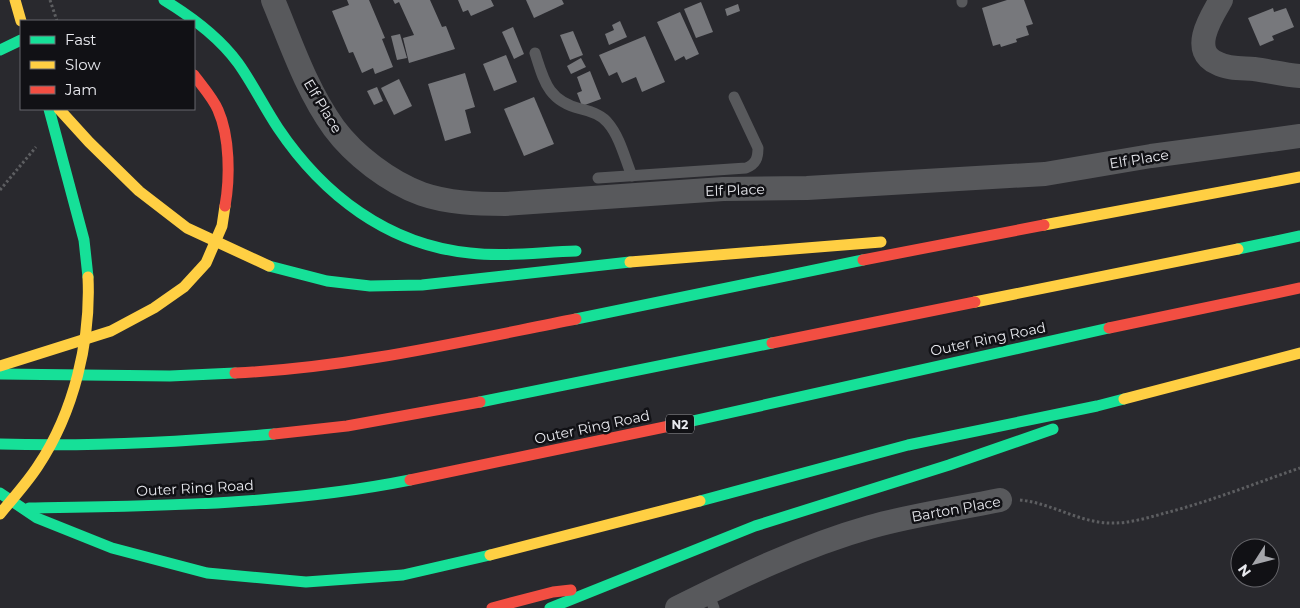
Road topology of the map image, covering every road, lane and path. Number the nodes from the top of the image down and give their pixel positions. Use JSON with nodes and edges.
{"nodes":[{"id":1,"x":14,"y":0,"type":"edge"},
{"id":2,"x":50,"y":0,"type":"edge"},
{"id":3,"x":164,"y":0,"type":"edge"},
{"id":4,"x":273,"y":0,"type":"edge"},
{"id":5,"x":1221,"y":0,"type":"edge"},
{"id":6,"x":21,"y":20,"type":"edge"},
{"id":7,"x":58,"y":20,"type":"edge"},
{"id":8,"x":193,"y":20,"type":"edge"},
{"id":9,"x":195,"y":22,"type":"edge"},
{"id":10,"x":20,"y":40,"type":"edge"},
{"id":11,"x":0,"y":50,"type":"edge"},
{"id":12,"x":535,"y":53,"type":"dead end"},
{"id":13,"x":195,"y":76,"type":"edge"},
{"id":14,"x":1300,"y":76,"type":"edge"},
{"id":15,"x":734,"y":97,"type":"dead end"},
{"id":16,"x":49,"y":110,"type":"edge"},
{"id":17,"x":61,"y":110,"type":"edge"},
{"id":18,"x":1300,"y":136,"type":"edge"},
{"id":19,"x":41,"y":140,"type":"dead end"},
{"id":20,"x":632,"y":176,"type":"junction"},
{"id":21,"x":1300,"y":177,"type":"edge"},
{"id":22,"x":598,"y":178,"type":"dead end"},
{"id":23,"x":721,"y":180,"type":"junction"},
{"id":24,"x":0,"y":190,"type":"edge"},
{"id":25,"x":985,"y":235,"type":"junction"},
{"id":26,"x":1300,"y":236,"type":"edge"},
{"id":27,"x":662,"y":248,"type":"dead end"},
{"id":28,"x":786,"y":248,"type":"junction"},
{"id":29,"x":592,"y":250,"type":"dead end"},
{"id":30,"x":1300,"y":288,"type":"edge"},
{"id":31,"x":1300,"y":353,"type":"edge"},
{"id":32,"x":0,"y":366,"type":"edge"},
{"id":33,"x":0,"y":374,"type":"edge"},
{"id":34,"x":1097,"y":406,"type":"junction"},
{"id":35,"x":0,"y":444,"type":"edge"},
{"id":36,"x":1300,"y":468,"type":"edge"},
{"id":37,"x":0,"y":493,"type":"edge"},
{"id":38,"x":1000,"y":500,"type":"joint"},
{"id":39,"x":0,"y":507,"type":"edge"},
{"id":40,"x":0,"y":514,"type":"edge"},
{"id":41,"x":600,"y":587,"type":"junction"},
{"id":42,"x":711,"y":600,"type":"edge"},
{"id":43,"x":492,"y":608,"type":"edge"},
{"id":44,"x":550,"y":608,"type":"edge"},
{"id":45,"x":677,"y":608,"type":"edge"}],
"edges":[{"from":1,"to":6,"type":"highway"},
{"from":2,"to":7,"type":"path"},
{"from":3,"to":8,"type":"highway"},
{"from":4,"to":23,"type":"street","name":"Elf Place"},
{"from":5,"to":14,"type":"street"},
{"from":9,"to":29,"type":"highway"},
{"from":10,"to":11,"type":"highway"},
{"from":12,"to":20,"type":"lane"},
{"from":13,"to":32,"type":"highway"},
{"from":15,"to":23,"type":"lane"},
{"from":16,"to":40,"type":"highway"},
{"from":17,"to":28,"type":"highway"},
{"from":18,"to":23,"type":"street","name":"Elf Place"},
{"from":19,"to":24,"type":"path"},
{"from":20,"to":22,"type":"lane"},
{"from":20,"to":23,"type":"lane"},
{"from":21,"to":25,"type":"highway"},
{"from":25,"to":28,"type":"highway"},
{"from":25,"to":33,"type":"highway"},
{"from":26,"to":35,"type":"highway"},
{"from":27,"to":28,"type":"highway"},
{"from":30,"to":39,"type":"highway","name":"Outer Ring Road","number":"N2"},
{"from":31,"to":34,"type":"highway"},
{"from":34,"to":37,"type":"highway"},
{"from":34,"to":41,"type":"highway"},
{"from":36,"to":38,"type":"path","name":"Barton Place"},
{"from":38,"to":42,"type":"street","name":"Barton Place"},
{"from":41,"to":43,"type":"highway"},
{"from":41,"to":44,"type":"highway"},
{"from":42,"to":45,"type":"street","name":"Barton Place"}]}
